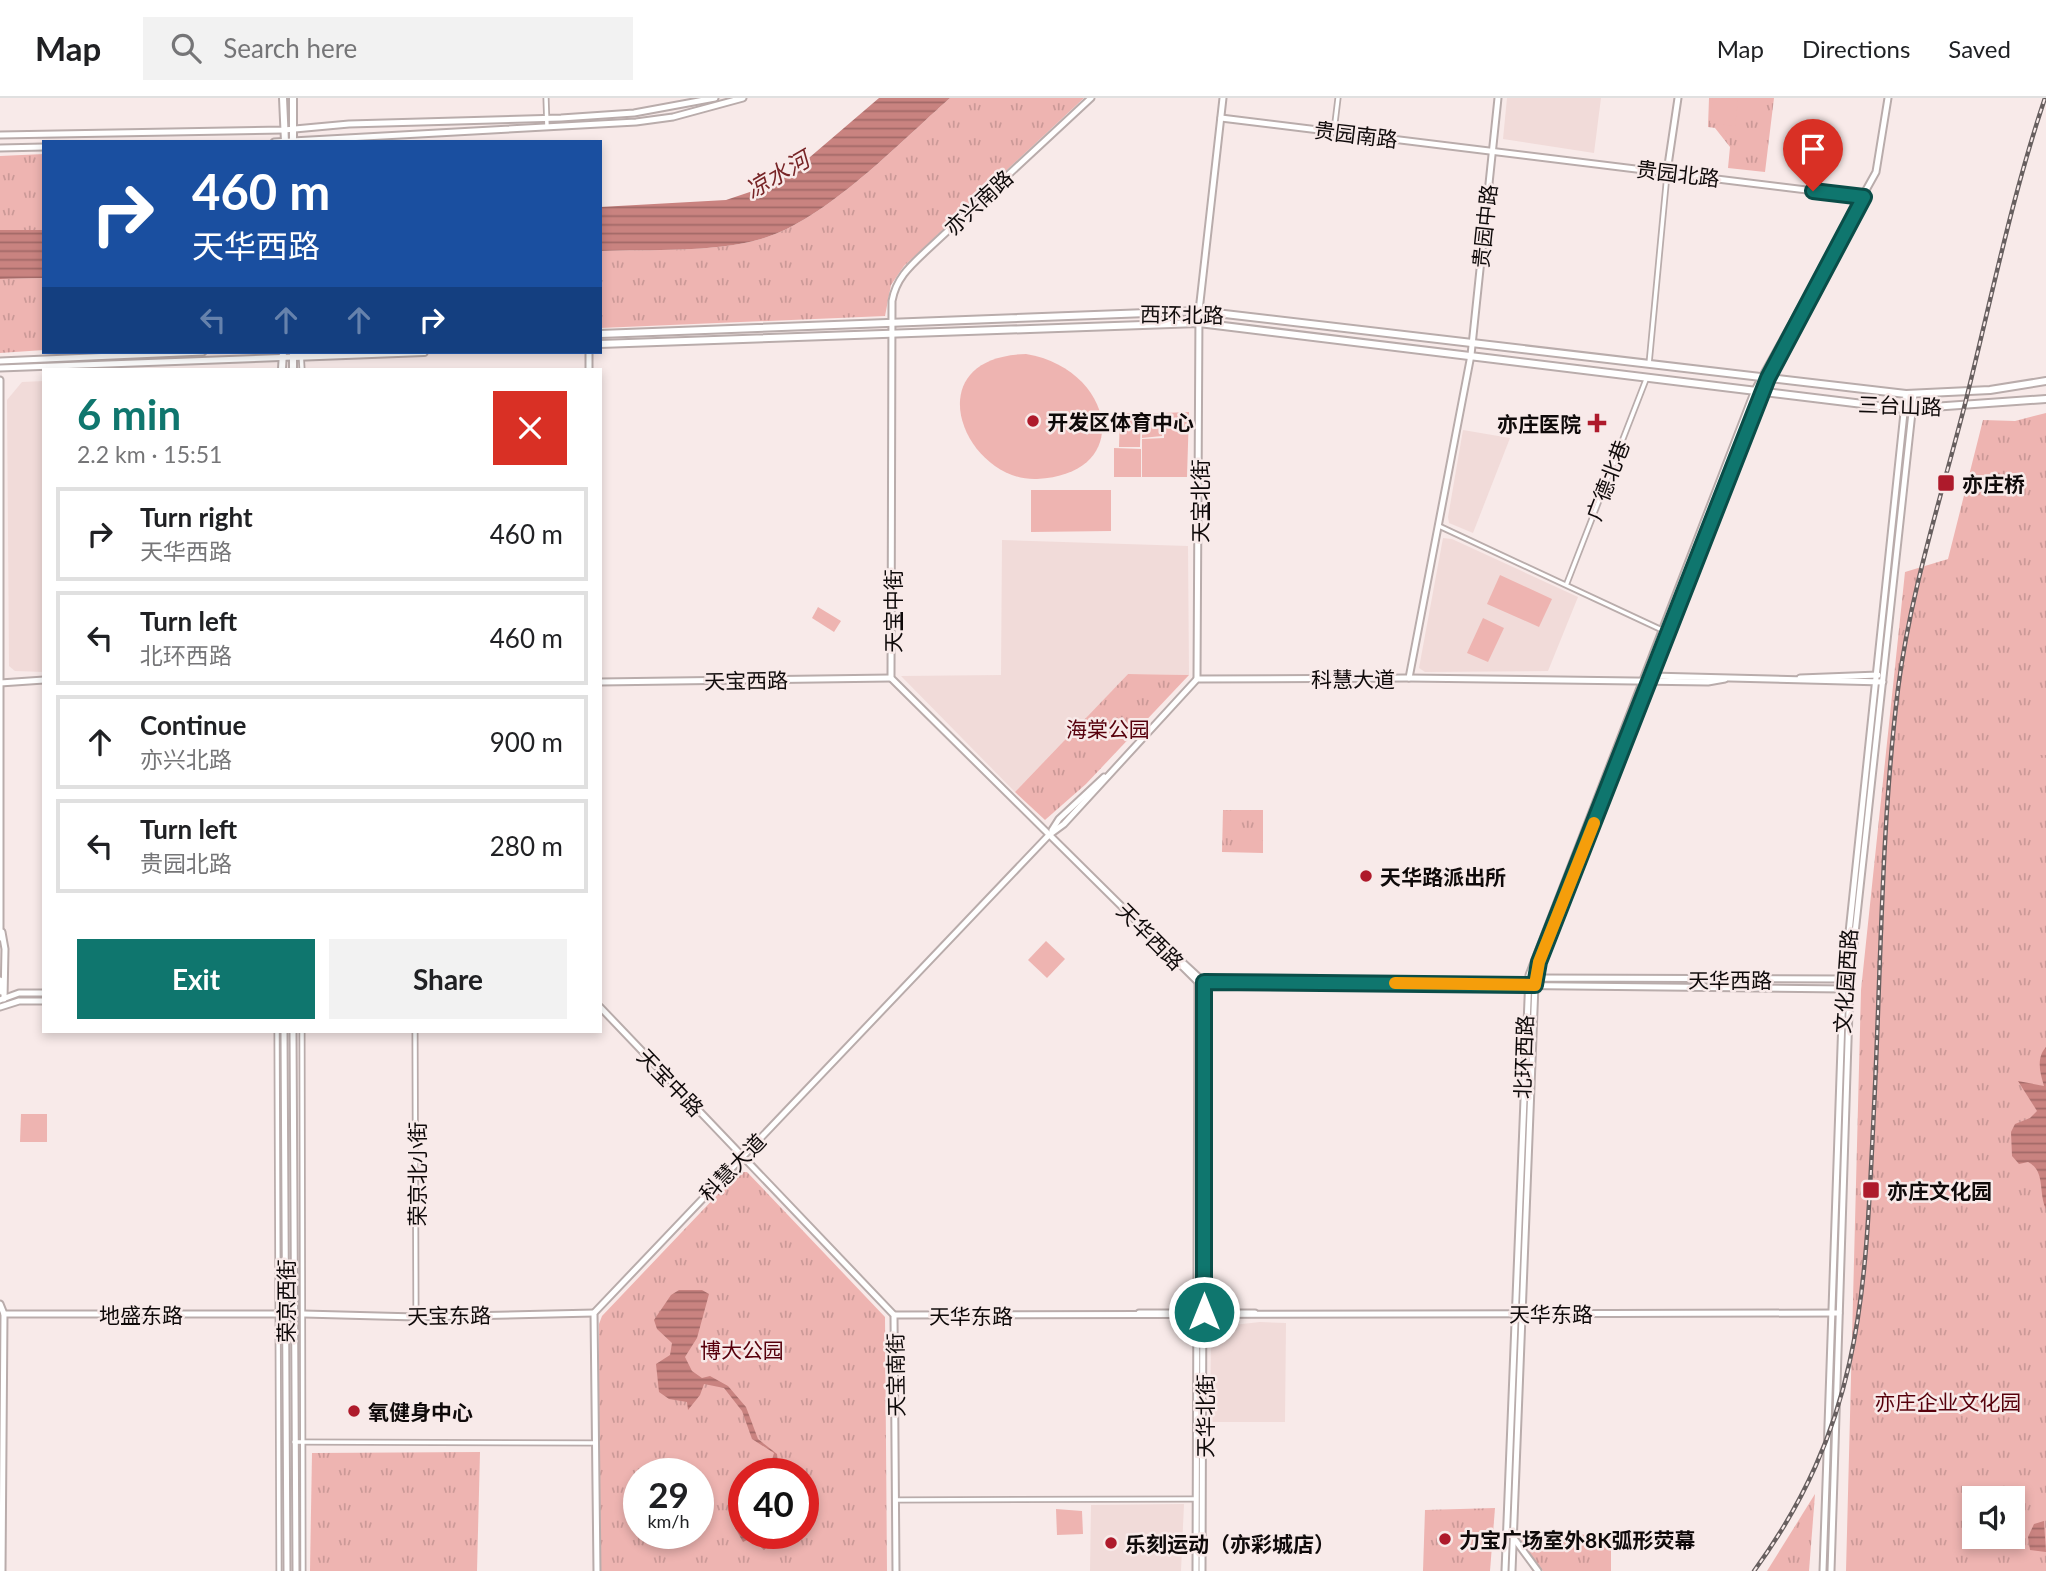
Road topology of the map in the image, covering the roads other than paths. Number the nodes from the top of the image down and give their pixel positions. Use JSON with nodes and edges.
{"nodes":[{"id":1,"x":284,"y":98,"type":"edge"},
{"id":2,"x":293,"y":98,"type":"edge"},
{"id":3,"x":546,"y":98,"type":"edge"},
{"id":4,"x":715,"y":98,"type":"edge"},
{"id":5,"x":743,"y":98,"type":"edge"},
{"id":6,"x":1091,"y":98,"type":"edge"},
{"id":7,"x":1223,"y":98,"type":"edge"},
{"id":8,"x":1338,"y":98,"type":"edge"},
{"id":9,"x":1498,"y":98,"type":"edge"},
{"id":10,"x":1678,"y":98,"type":"edge"},
{"id":11,"x":1888,"y":98,"type":"edge"},
{"id":12,"x":547,"y":118,"type":"junction"},
{"id":13,"x":1221,"y":118,"type":"junction"},
{"id":14,"x":547,"y":127,"type":"junction"},
{"id":15,"x":284,"y":130,"type":"junction"},
{"id":16,"x":293,"y":130,"type":"junction"},
{"id":17,"x":1334,"y":131,"type":"junction"},
{"id":18,"x":12,"y":134,"type":"junction"},
{"id":19,"x":0,"y":135,"type":"edge"},
{"id":20,"x":285,"y":140,"type":"edge"},
{"id":21,"x":293,"y":140,"type":"edge"},
{"id":22,"x":320,"y":140,"type":"edge"},
{"id":23,"x":13,"y":147,"type":"junction"},
{"id":24,"x":42,"y":147,"type":"edge"},
{"id":25,"x":0,"y":148,"type":"edge"},
{"id":26,"x":1492,"y":152,"type":"junction"},
{"id":27,"x":1667,"y":172,"type":"junction"},
{"id":28,"x":1864,"y":197,"type":"junction"},
{"id":29,"x":1199,"y":311,"type":"junction"},
{"id":30,"x":893,"y":321,"type":"junction"},
{"id":31,"x":1199,"y":323,"type":"junction"},
{"id":32,"x":602,"y":334,"type":"edge"},
{"id":33,"x":893,"y":335,"type":"junction"},
{"id":34,"x":1473,"y":343,"type":"junction"},
{"id":35,"x":602,"y":344,"type":"edge"},
{"id":36,"x":158,"y":354,"type":"edge"},
{"id":37,"x":282,"y":354,"type":"edge"},
{"id":38,"x":301,"y":354,"type":"edge"},
{"id":39,"x":293,"y":355,"type":"edge"},
{"id":40,"x":1471,"y":355,"type":"junction"},
{"id":41,"x":0,"y":361,"type":"edge"},
{"id":42,"x":1649,"y":364,"type":"junction"},
{"id":43,"x":0,"y":368,"type":"edge"},
{"id":44,"x":1647,"y":376,"type":"junction"},
{"id":45,"x":1765,"y":377,"type":"junction"},
{"id":46,"x":0,"y":380,"type":"edge"},
{"id":47,"x":2046,"y":381,"type":"edge"},
{"id":48,"x":1755,"y":390,"type":"junction"},
{"id":49,"x":1763,"y":391,"type":"junction"},
{"id":50,"x":1906,"y":394,"type":"junction"},
{"id":51,"x":1914,"y":394,"type":"junction"},
{"id":52,"x":2046,"y":399,"type":"edge"},
{"id":53,"x":1913,"y":408,"type":"junction"},
{"id":54,"x":1904,"y":409,"type":"junction"},
{"id":55,"x":1438,"y":526,"type":"junction"},
{"id":56,"x":0,"y":562,"type":"edge"},
{"id":57,"x":1567,"y":583,"type":"junction"},
{"id":58,"x":1662,"y":630,"type":"junction"},
{"id":59,"x":891,"y":678,"type":"junction"},
{"id":60,"x":1409,"y":678,"type":"junction"},
{"id":61,"x":1875,"y":678,"type":"junction"},
{"id":62,"x":1648,"y":679,"type":"junction"},
{"id":63,"x":1883,"y":679,"type":"junction"},
{"id":64,"x":42,"y":680,"type":"edge"},
{"id":65,"x":1197,"y":680,"type":"junction"},
{"id":66,"x":602,"y":682,"type":"edge"},
{"id":67,"x":1,"y":683,"type":"edge"},
{"id":68,"x":1049,"y":835,"type":"junction"},
{"id":69,"x":2,"y":931,"type":"edge"},
{"id":70,"x":0,"y":938,"type":"edge"},
{"id":71,"x":1847,"y":979,"type":"junction"},
{"id":72,"x":0,"y":980,"type":"edge"},
{"id":73,"x":1536,"y":981,"type":"junction"},
{"id":74,"x":1201,"y":982,"type":"junction"},
{"id":75,"x":1527,"y":983,"type":"junction"},
{"id":76,"x":1846,"y":989,"type":"junction"},
{"id":77,"x":42,"y":993,"type":"edge"},
{"id":78,"x":42,"y":1001,"type":"edge"},
{"id":79,"x":2,"y":1003,"type":"edge"},
{"id":80,"x":602,"y":1009,"type":"edge"},
{"id":81,"x":277,"y":1033,"type":"edge"},
{"id":82,"x":284,"y":1033,"type":"edge"},
{"id":83,"x":293,"y":1033,"type":"edge"},
{"id":84,"x":302,"y":1033,"type":"edge"},
{"id":85,"x":415,"y":1033,"type":"edge"},
{"id":86,"x":742,"y":1156,"type":"junction"},
{"id":87,"x":0,"y":1304,"type":"edge"},
{"id":88,"x":594,"y":1312,"type":"junction"},
{"id":89,"x":1514,"y":1312,"type":"junction"},
{"id":90,"x":1523,"y":1312,"type":"junction"},
{"id":91,"x":2,"y":1313,"type":"edge"},
{"id":92,"x":1832,"y":1313,"type":"junction"},
{"id":93,"x":1839,"y":1313,"type":"junction"},
{"id":94,"x":278,"y":1314,"type":"junction"},
{"id":95,"x":304,"y":1314,"type":"junction"},
{"id":96,"x":1201,"y":1314,"type":"junction"},
{"id":97,"x":894,"y":1315,"type":"junction"},
{"id":98,"x":416,"y":1317,"type":"junction"},
{"id":99,"x":294,"y":1442,"type":"junction"},
{"id":100,"x":303,"y":1442,"type":"junction"},
{"id":101,"x":596,"y":1443,"type":"junction"},
{"id":102,"x":1198,"y":1499,"type":"junction"},
{"id":103,"x":895,"y":1500,"type":"junction"},
{"id":104,"x":1,"y":1510,"type":"edge"},
{"id":105,"x":1513,"y":1535,"type":"junction"},
{"id":106,"x":2,"y":1571,"type":"edge"},
{"id":107,"x":279,"y":1571,"type":"edge"},
{"id":108,"x":287,"y":1571,"type":"edge"},
{"id":109,"x":296,"y":1571,"type":"edge"},
{"id":110,"x":303,"y":1571,"type":"edge"},
{"id":111,"x":597,"y":1571,"type":"edge"},
{"id":112,"x":896,"y":1571,"type":"edge"},
{"id":113,"x":1196,"y":1571,"type":"edge"},
{"id":114,"x":1202,"y":1571,"type":"edge"},
{"id":115,"x":1505,"y":1571,"type":"edge"},
{"id":116,"x":1512,"y":1571,"type":"edge"},
{"id":117,"x":1538,"y":1571,"type":"edge"},
{"id":118,"x":1823,"y":1571,"type":"edge"},
{"id":119,"x":1831,"y":1571,"type":"edge"}],
"edges":[{"from":1,"to":15,"type":"main road"},
{"from":2,"to":16,"type":"main road"},
{"from":3,"to":12,"type":"street"},
{"from":4,"to":12,"type":"street"},
{"from":5,"to":14,"type":"street"},
{"from":6,"to":30,"type":"street","name":"亦兴南路"},
{"from":7,"to":13,"type":"street","name":"天宝北街"},
{"from":8,"to":17,"type":"street"},
{"from":9,"to":26,"type":"street","name":"贵园中路"},
{"from":10,"to":27,"type":"street"},
{"from":11,"to":28,"type":"street"},
{"from":12,"to":14,"type":"street"},
{"from":12,"to":16,"type":"street"},
{"from":13,"to":17,"type":"street","name":"贵园南路"},
{"from":13,"to":29,"type":"street","name":"天宝北街"},
{"from":14,"to":22,"type":"street"},
{"from":15,"to":16,"type":"street"},
{"from":15,"to":18,"type":"street"},
{"from":15,"to":20,"type":"main road"},
{"from":16,"to":21,"type":"main road"},
{"from":17,"to":26,"type":"street","name":"贵园南路"},
{"from":18,"to":19,"type":"street"},
{"from":18,"to":23,"type":"street"},
{"from":23,"to":24,"type":"street"},
{"from":23,"to":25,"type":"street"},
{"from":26,"to":27,"type":"street","name":"贵园北路"},
{"from":26,"to":34,"type":"street","name":"贵园中路"},
{"from":27,"to":28,"type":"street","name":"贵园北路"},
{"from":27,"to":42,"type":"street"},
{"from":28,"to":45,"type":"street"},
{"from":29,"to":30,"type":"main road","name":"西环北路"},
{"from":29,"to":31,"type":"street","name":"天宝北街"},
{"from":29,"to":34,"type":"main road","name":"西环北路"},
{"from":30,"to":32,"type":"main road","name":"西环北路"},
{"from":30,"to":33,"type":"street","name":"天宝中街"},
{"from":31,"to":33,"type":"main road","name":"西环北路"},
{"from":31,"to":40,"type":"main road","name":"西环北路"},
{"from":31,"to":65,"type":"street","name":"天宝北街"},
{"from":33,"to":35,"type":"main road","name":"西环北路"},
{"from":33,"to":59,"type":"street","name":"天宝中街"},
{"from":34,"to":40,"type":"street","name":"贵园中路"},
{"from":34,"to":42,"type":"main road","name":"西环北路"},
{"from":36,"to":41,"type":"street"},
{"from":37,"to":39,"type":"street"},
{"from":37,"to":43,"type":"street"},
{"from":38,"to":39,"type":"main road"},
{"from":40,"to":44,"type":"main road","name":"西环北路"},
{"from":40,"to":55,"type":"street","name":"贵园中路"},
{"from":42,"to":45,"type":"main road","name":"西环北路"},
{"from":44,"to":48,"type":"main road","name":"西环北路"},
{"from":44,"to":57,"type":"street","name":"广德北巷"},
{"from":45,"to":48,"type":"street","name":"北环西路"},
{"from":45,"to":49,"type":"street","name":"北环西路"},
{"from":45,"to":50,"type":"main road","name":"三台山路"},
{"from":46,"to":56,"type":"street"},
{"from":47,"to":51,"type":"main road","name":"三台山路"},
{"from":48,"to":49,"type":"main road","name":"三台山路"},
{"from":48,"to":58,"type":"street","name":"北环西路"},
{"from":49,"to":54,"type":"main road","name":"三台山路"},
{"from":49,"to":62,"type":"street","name":"北环西路"},
{"from":50,"to":51,"type":"main road","name":"三台山路"},
{"from":50,"to":54,"type":"street","name":"文化园西路"},
{"from":51,"to":53,"type":"street","name":"文化园西路"},
{"from":52,"to":53,"type":"main road","name":"三台山路"},
{"from":53,"to":54,"type":"main road","name":"三台山路"},
{"from":53,"to":63,"type":"street","name":"文化园西路"},
{"from":54,"to":61,"type":"street","name":"文化园西路"},
{"from":55,"to":57,"type":"street"},
{"from":55,"to":60,"type":"street","name":"贵园中路"},
{"from":56,"to":67,"type":"street"},
{"from":57,"to":58,"type":"street"},
{"from":58,"to":62,"type":"street","name":"北环西路"},
{"from":59,"to":66,"type":"street","name":"天宝西路"},
{"from":59,"to":68,"type":"street","name":"天宝中街"},
{"from":60,"to":62,"type":"street","name":"科慧大道"},
{"from":60,"to":65,"type":"street","name":"科慧大道"},
{"from":61,"to":62,"type":"street","name":"科慧大道"},
{"from":61,"to":63,"type":"street","name":"科慧大道"},
{"from":61,"to":71,"type":"street","name":"文化园西路"},
{"from":62,"to":73,"type":"street","name":"北环西路"},
{"from":62,"to":75,"type":"street","name":"北环西路"},
{"from":63,"to":71,"type":"street","name":"文化园西路"},
{"from":64,"to":67,"type":"street"},
{"from":65,"to":68,"type":"street","name":"科慧大道"},
{"from":67,"to":69,"type":"street"},
{"from":68,"to":74,"type":"street","name":"天华西路"},
{"from":68,"to":86,"type":"street","name":"科慧大道"},
{"from":69,"to":70,"type":"street"},
{"from":69,"to":79,"type":"street"},
{"from":71,"to":73,"type":"street","name":"天华西路"},
{"from":71,"to":76,"type":"street","name":"文化园西路"},
{"from":72,"to":79,"type":"street"},
{"from":73,"to":75,"type":"street","name":"天华西路"},
{"from":73,"to":76,"type":"street","name":"天华西路"},
{"from":73,"to":90,"type":"street","name":"北环西路"},
{"from":74,"to":75,"type":"street","name":"天华西路"},
{"from":74,"to":96,"type":"street","name":"天华北街"},
{"from":75,"to":89,"type":"street","name":"北环西路"},
{"from":76,"to":92,"type":"street","name":"文化园西路"},
{"from":76,"to":93,"type":"street","name":"文化园西路"},
{"from":77,"to":79,"type":"street"},
{"from":78,"to":79,"type":"street"},
{"from":80,"to":86,"type":"street","name":"天宝中路"},
{"from":81,"to":94,"type":"street"},
{"from":82,"to":108,"type":"street","name":"荣京西街"},
{"from":83,"to":99,"type":"street","name":"荣京西街"},
{"from":84,"to":95,"type":"street"},
{"from":85,"to":98,"type":"street","name":"荣京北小街"},
{"from":86,"to":88,"type":"street","name":"科慧大道"},
{"from":86,"to":97,"type":"street","name":"天宝南街"},
{"from":87,"to":91,"type":"street"},
{"from":88,"to":98,"type":"street","name":"天宝东路"},
{"from":88,"to":101,"type":"street"},
{"from":89,"to":90,"type":"street","name":"天华东路"},
{"from":89,"to":96,"type":"street","name":"天华东路"},
{"from":89,"to":115,"type":"street","name":"北环西路"},
{"from":90,"to":92,"type":"street","name":"天华东路"},
{"from":90,"to":105,"type":"street","name":"北环西路"},
{"from":91,"to":94,"type":"street","name":"地盛东路"},
{"from":91,"to":104,"type":"street"},
{"from":92,"to":93,"type":"street","name":"天华东路"},
{"from":92,"to":118,"type":"street","name":"文化园西路"},
{"from":93,"to":119,"type":"street","name":"文化园西路"},
{"from":94,"to":107,"type":"street"},
{"from":95,"to":98,"type":"street","name":"天宝东路"},
{"from":95,"to":100,"type":"street"},
{"from":96,"to":97,"type":"street","name":"天华东路"},
{"from":96,"to":102,"type":"street","name":"天华北街"},
{"from":96,"to":114,"type":"street","name":"天华北街"},
{"from":97,"to":103,"type":"street","name":"天宝南街"},
{"from":99,"to":100,"type":"street"},
{"from":99,"to":109,"type":"street","name":"荣京西街"},
{"from":100,"to":101,"type":"street"},
{"from":100,"to":110,"type":"street"},
{"from":101,"to":111,"type":"street"},
{"from":102,"to":103,"type":"street"},
{"from":102,"to":113,"type":"street","name":"天华北街"},
{"from":103,"to":112,"type":"street","name":"天宝南街"},
{"from":104,"to":106,"type":"street"},
{"from":105,"to":116,"type":"street","name":"北环西路"},
{"from":105,"to":117,"type":"street"}]}
